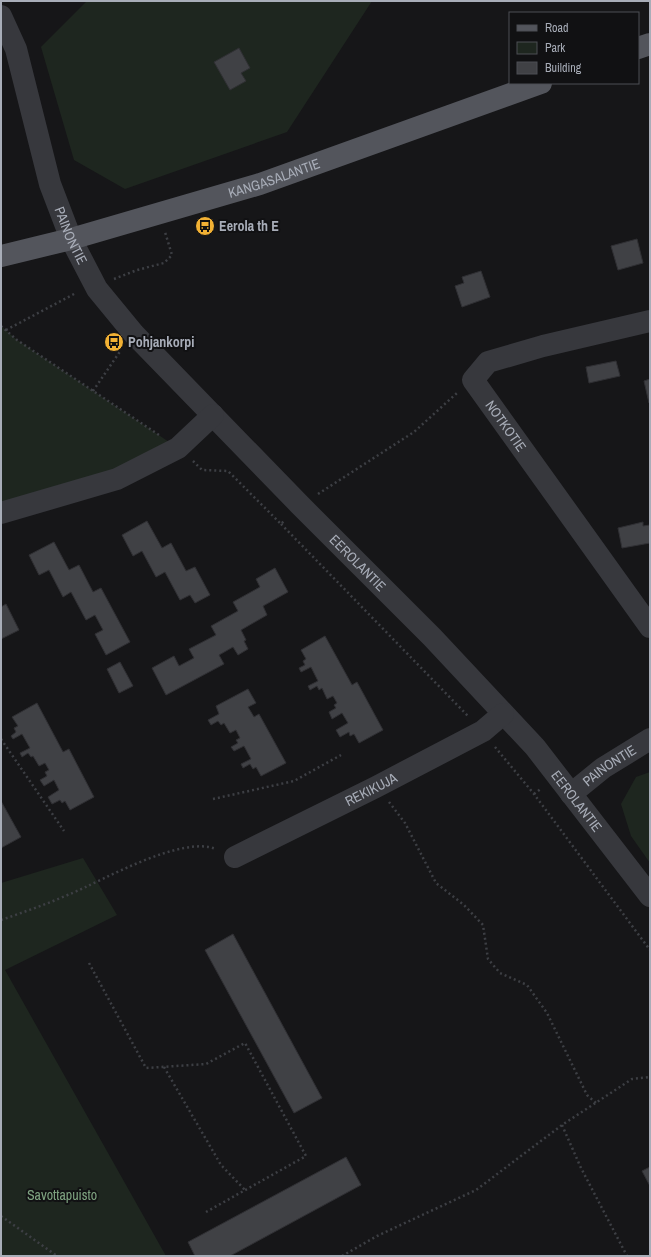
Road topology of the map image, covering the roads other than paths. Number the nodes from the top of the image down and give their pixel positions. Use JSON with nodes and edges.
{"nodes":[{"id":1,"x":1,"y":16,"type":"edge"},
{"id":2,"x":650,"y":44,"type":"edge"},
{"id":3,"x":639,"y":48,"type":"edge"},
{"id":4,"x":538,"y":84,"type":"edge"},
{"id":5,"x":71,"y":239,"type":"junction"},
{"id":6,"x":1,"y":256,"type":"edge"},
{"id":7,"x":650,"y":321,"type":"edge"},
{"id":8,"x":213,"y":415,"type":"junction"},
{"id":9,"x":1,"y":513,"type":"edge"},
{"id":10,"x":650,"y":627,"type":"edge"},
{"id":11,"x":503,"y":714,"type":"junction"},
{"id":12,"x":650,"y":739,"type":"edge"},
{"id":13,"x":571,"y":794,"type":"junction"},
{"id":14,"x":235,"y":857,"type":"road end"},
{"id":15,"x":650,"y":896,"type":"edge"}],
"edges":[{"from":1,"to":5,"type":"street","name":"PAINONTIE"},
{"from":2,"to":3,"type":"main road"},
{"from":4,"to":5,"type":"main road","name":"KANGASALANTIE"},
{"from":5,"to":6,"type":"main road","name":"KANGASALANTIE"},
{"from":5,"to":8,"type":"street","name":"PAINONTIE"},
{"from":7,"to":10,"type":"street","name":"NOTKOTIE"},
{"from":8,"to":9,"type":"street"},
{"from":8,"to":11,"type":"street","name":"EEROLANTIE"},
{"from":11,"to":13,"type":"street","name":"EEROLANTIE"},
{"from":11,"to":14,"type":"street","name":"REKIKUJA"},
{"from":12,"to":13,"type":"street","name":"PAINONTIE"},
{"from":13,"to":15,"type":"street","name":"EEROLANTIE"}]}
